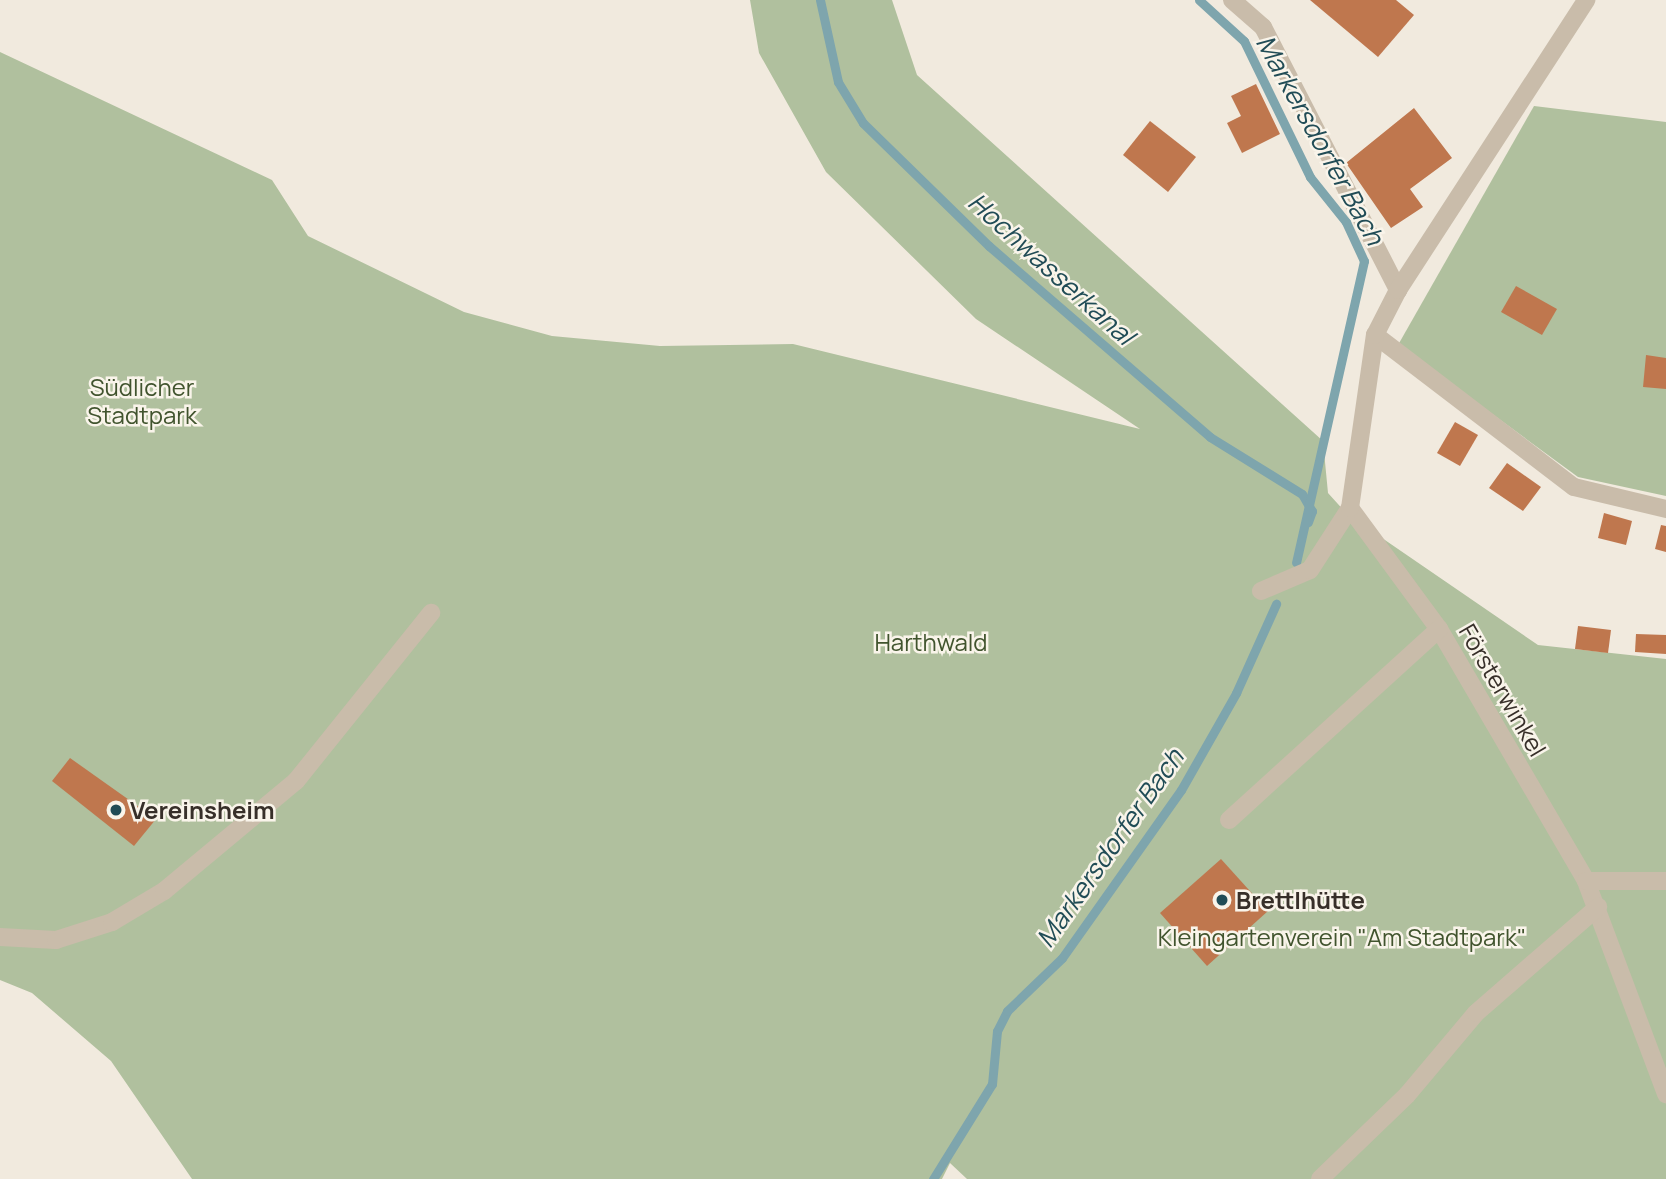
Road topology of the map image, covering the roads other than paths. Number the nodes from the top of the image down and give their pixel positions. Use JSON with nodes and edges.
{"nodes":[{"id":1,"x":1232,"y":0,"type":"edge"},
{"id":2,"x":1586,"y":0,"type":"edge"},
{"id":3,"x":1398,"y":290,"type":"junction"},
{"id":4,"x":1375,"y":335,"type":"junction"},
{"id":5,"x":1350,"y":508,"type":"junction"},
{"id":6,"x":1666,"y":509,"type":"edge"},
{"id":7,"x":1261,"y":591,"type":"dead end"},
{"id":8,"x":431,"y":613,"type":"dead end"},
{"id":9,"x":1439,"y":629,"type":"junction"},
{"id":10,"x":1229,"y":820,"type":"dead end"},
{"id":11,"x":1586,"y":881,"type":"junction"},
{"id":12,"x":1666,"y":881,"type":"edge"},
{"id":13,"x":1598,"y":907,"type":"junction"},
{"id":14,"x":0,"y":937,"type":"edge"},
{"id":15,"x":1666,"y":1094,"type":"edge"},
{"id":16,"x":1320,"y":1179,"type":"edge"}],
"edges":[{"from":1,"to":3,"type":"street"},
{"from":2,"to":3,"type":"street"},
{"from":3,"to":4,"type":"street"},
{"from":4,"to":5,"type":"street"},
{"from":4,"to":6,"type":"street"},
{"from":5,"to":7,"type":"street"},
{"from":5,"to":9,"type":"street","name":"Försterwinkel"},
{"from":8,"to":14,"type":"street"},
{"from":9,"to":10,"type":"street"},
{"from":9,"to":11,"type":"street","name":"Försterwinkel"},
{"from":11,"to":12,"type":"street"},
{"from":11,"to":13,"type":"street","name":"Försterwinkel"},
{"from":13,"to":15,"type":"street","name":"Försterwinkel"},
{"from":13,"to":16,"type":"street"}]}
